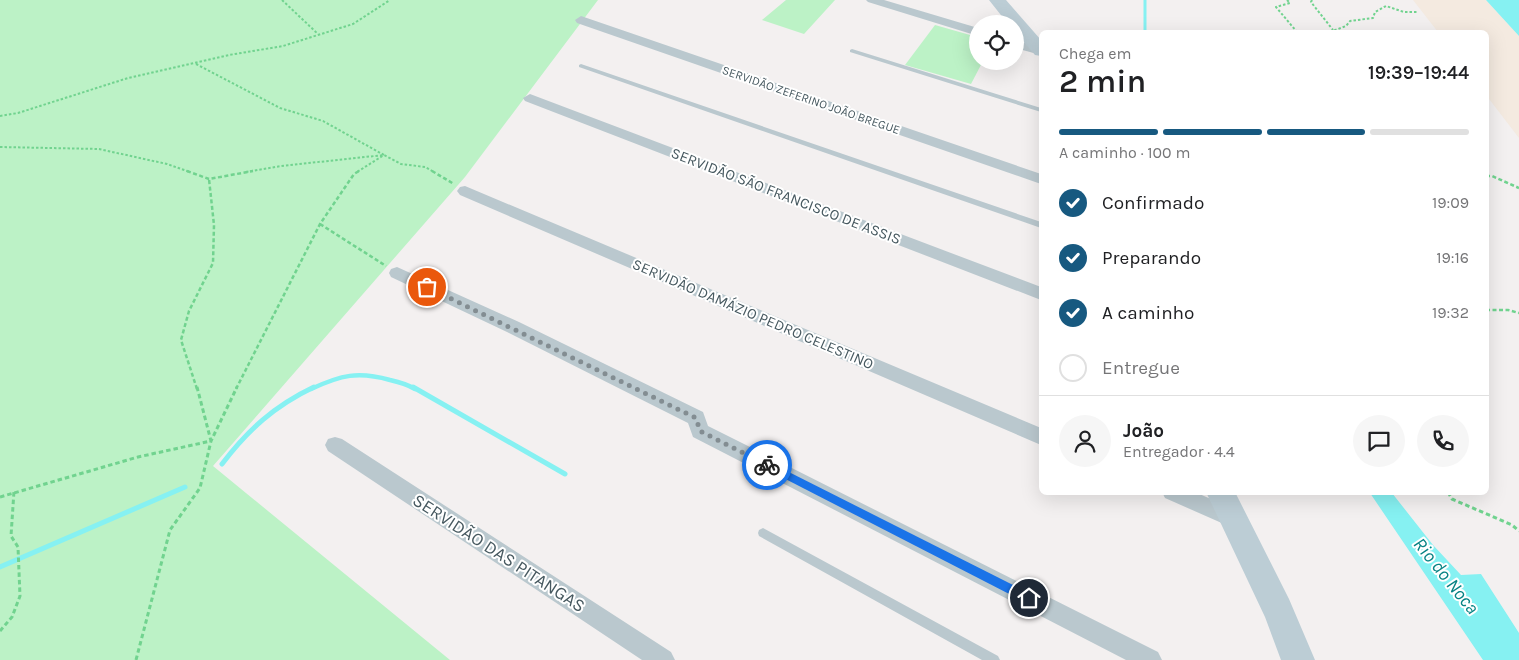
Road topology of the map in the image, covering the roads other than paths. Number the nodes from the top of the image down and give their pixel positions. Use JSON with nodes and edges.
{"nodes":[{"id":1,"x":872,"y":0,"type":"edge"},
{"id":2,"x":896,"y":0,"type":"edge"},
{"id":3,"x":997,"y":0,"type":"edge"},
{"id":4,"x":950,"y":16,"type":"dead end"},
{"id":5,"x":581,"y":20,"type":"dead end"},
{"id":6,"x":969,"y":29,"type":"edge"},
{"id":7,"x":1024,"y":46,"type":"edge"},
{"id":8,"x":1039,"y":49,"type":"edge"},
{"id":9,"x":852,"y":50,"type":"dead end"},
{"id":10,"x":1039,"y":50,"type":"edge"},
{"id":11,"x":581,"y":66,"type":"dead end"},
{"id":12,"x":530,"y":98,"type":"dead end"},
{"id":13,"x":1039,"y":109,"type":"edge"},
{"id":14,"x":1039,"y":178,"type":"edge"},
{"id":15,"x":465,"y":191,"type":"road end"},
{"id":16,"x":1039,"y":224,"type":"edge"},
{"id":17,"x":397,"y":273,"type":"road end"},
{"id":18,"x":1039,"y":293,"type":"edge"},
{"id":19,"x":1039,"y":436,"type":"edge"},
{"id":20,"x":334,"y":446,"type":"dead end"},
{"id":21,"x":1184,"y":495,"type":"edge"},
{"id":22,"x":1226,"y":506,"type":"edge"},
{"id":23,"x":763,"y":532,"type":"dead end"},
{"id":24,"x":663,"y":660,"type":"edge"},
{"id":25,"x":994,"y":660,"type":"edge"},
{"id":26,"x":1150,"y":660,"type":"edge"},
{"id":27,"x":1298,"y":660,"type":"edge"}],
"edges":[{"from":1,"to":6,"type":"street"},
{"from":2,"to":4,"type":"street"},
{"from":3,"to":8,"type":"main road"},
{"from":5,"to":14,"type":"street","name":"SERVIDÃO ZEFERINO JOÃO BREGUE"},
{"from":7,"to":10,"type":"street"},
{"from":9,"to":13,"type":"lane"},
{"from":11,"to":16,"type":"lane"},
{"from":12,"to":18,"type":"street","name":"SERVIDÃO SÃO FRANCISCO DE ASSIS"},
{"from":15,"to":19,"type":"street","name":"SERVIDÃO DAMÁZIO PEDRO CELESTINO"},
{"from":17,"to":26,"type":"street"},
{"from":20,"to":24,"type":"street","name":"SERVIDÃO DAS PITANGAS"},
{"from":21,"to":22,"type":"street"},
{"from":22,"to":27,"type":"main road"},
{"from":23,"to":25,"type":"lane"}]}
